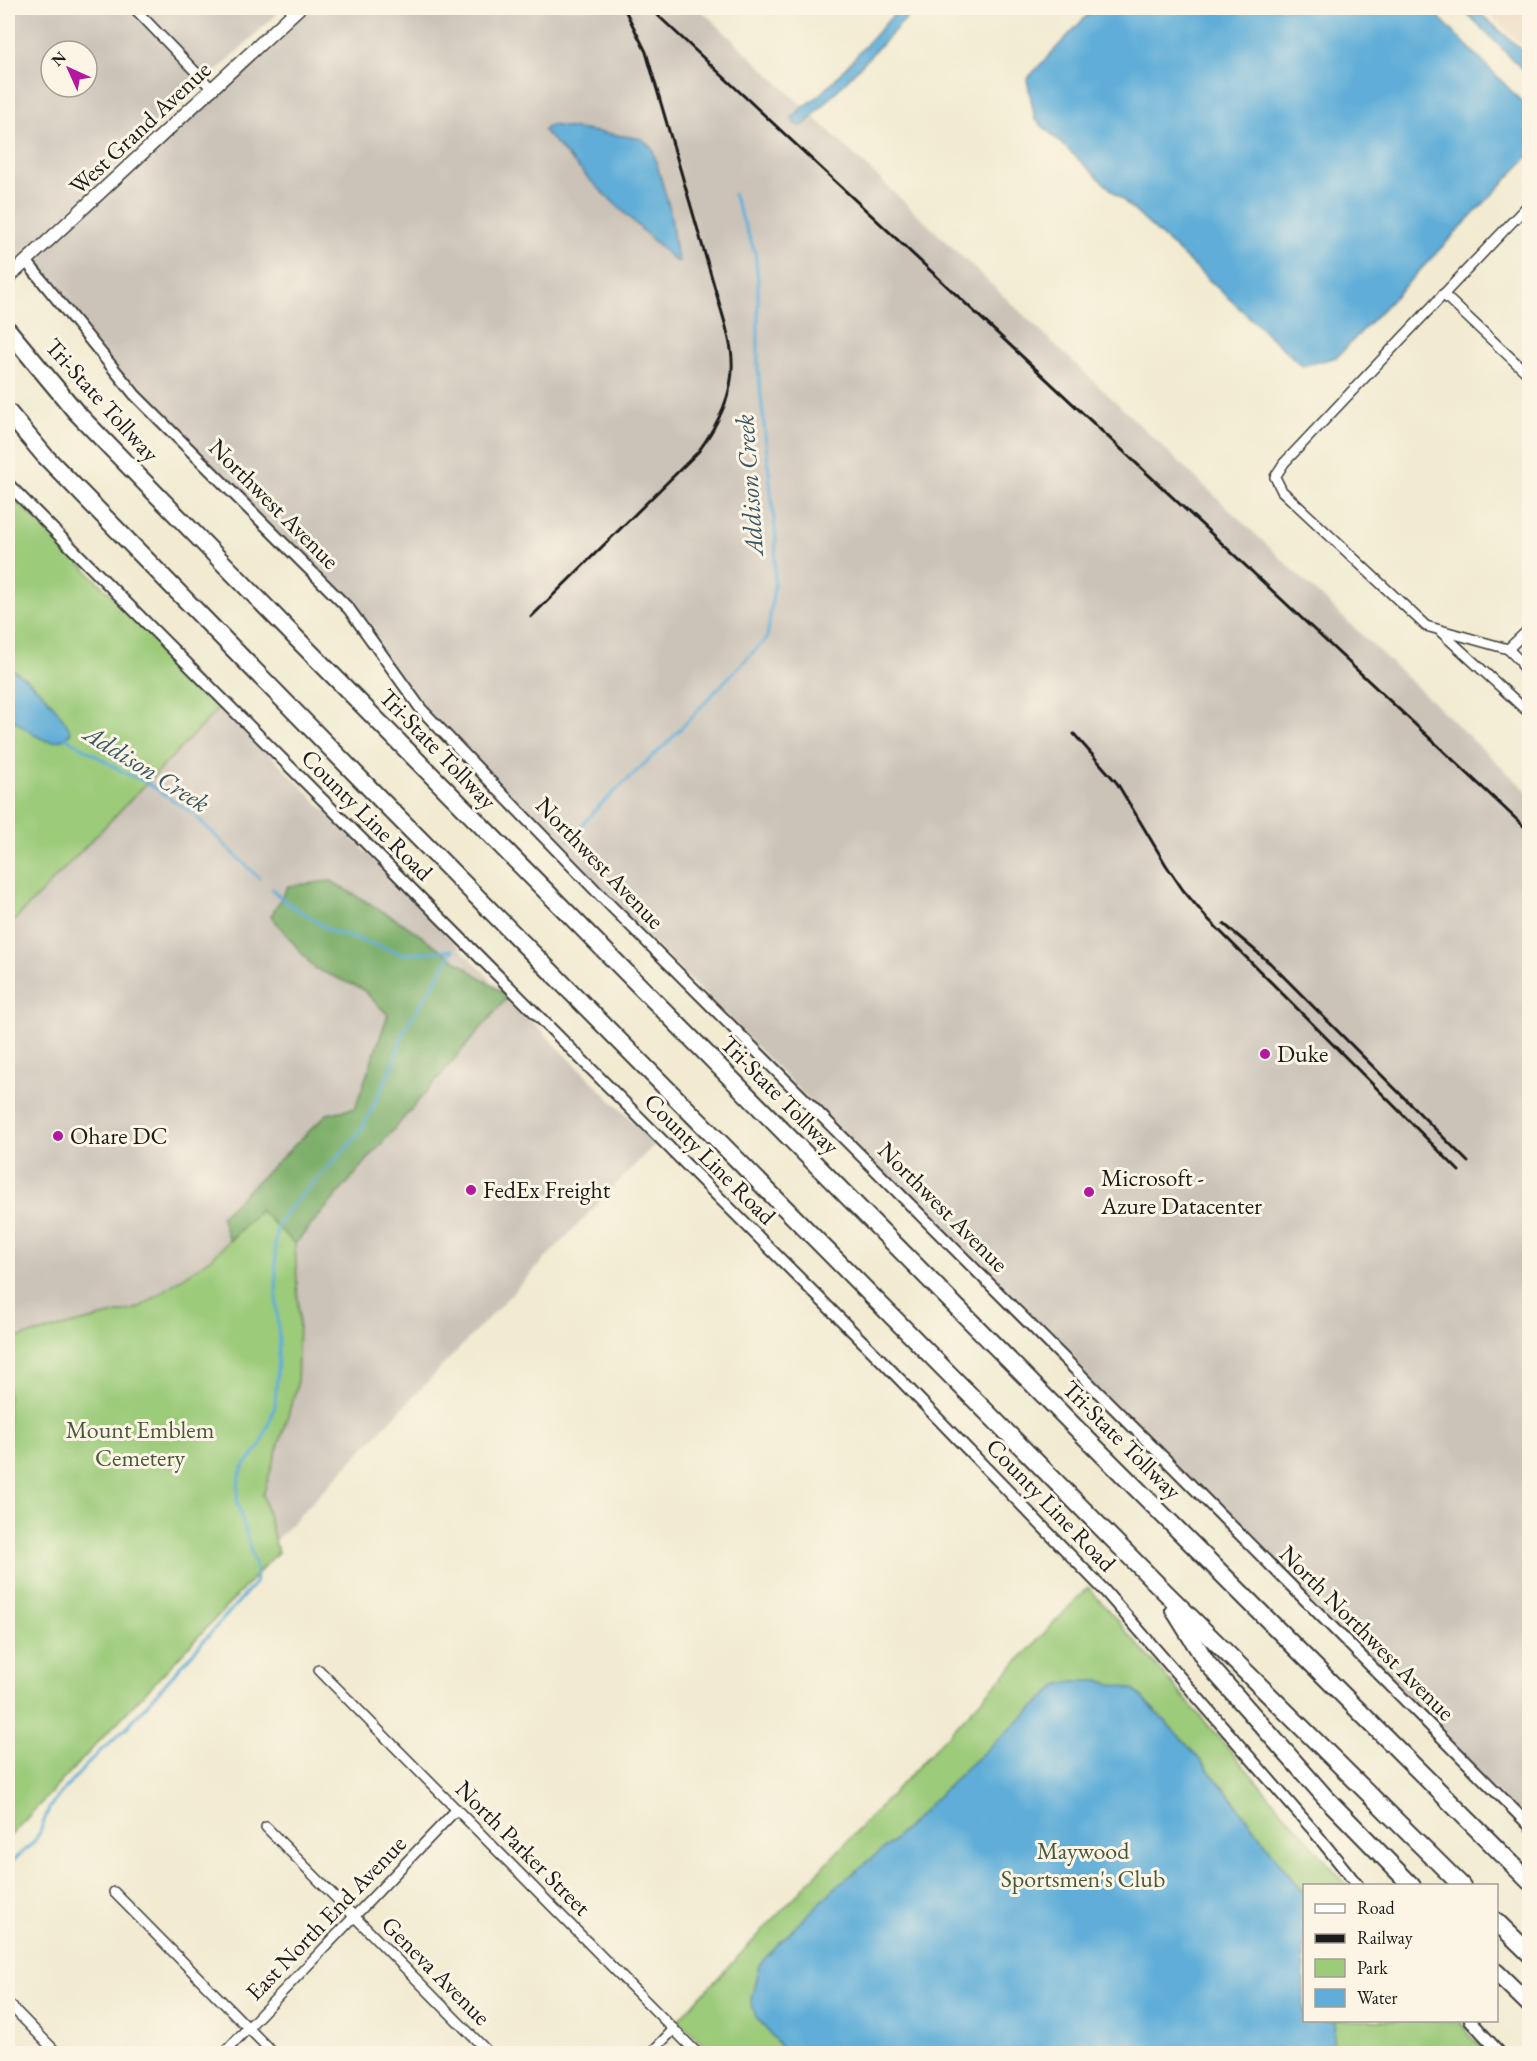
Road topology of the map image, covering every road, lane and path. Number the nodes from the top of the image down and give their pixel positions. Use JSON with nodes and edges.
{"nodes":[{"id":1,"x":134,"y":8,"type":"edge"},
{"id":2,"x":299,"y":8,"type":"edge"},
{"id":3,"x":213,"y":90,"type":"junction"},
{"id":4,"x":1530,"y":203,"type":"edge"},
{"id":5,"x":26,"y":261,"type":"junction"},
{"id":6,"x":8,"y":278,"type":"edge"},
{"id":7,"x":1443,"y":294,"type":"junction"},
{"id":8,"x":8,"y":330,"type":"edge"},
{"id":9,"x":1530,"y":376,"type":"edge"},
{"id":10,"x":8,"y":412,"type":"edge"},
{"id":11,"x":8,"y":484,"type":"edge"},
{"id":12,"x":1530,"y":628,"type":"edge"},
{"id":13,"x":1440,"y":630,"type":"junction"},
{"id":14,"x":1508,"y":649,"type":"junction"},
{"id":15,"x":1530,"y":652,"type":"edge"},
{"id":16,"x":1521,"y":662,"type":"junction"},
{"id":17,"x":1530,"y":687,"type":"edge"},
{"id":18,"x":1530,"y":714,"type":"edge"},
{"id":19,"x":1174,"y":1468,"type":"joint"},
{"id":20,"x":1159,"y":1587,"type":"junction"},
{"id":21,"x":319,"y":1670,"type":"dead end"},
{"id":22,"x":457,"y":1809,"type":"junction"},
{"id":23,"x":1530,"y":1826,"type":"edge"},
{"id":24,"x":266,"y":1827,"type":"dead end"},
{"id":25,"x":1530,"y":1882,"type":"edge"},
{"id":26,"x":1356,"y":1884,"type":"edge"},
{"id":27,"x":1410,"y":1884,"type":"edge"},
{"id":28,"x":1459,"y":1884,"type":"edge"},
{"id":29,"x":114,"y":1892,"type":"dead end"},
{"id":30,"x":354,"y":1917,"type":"junction"},
{"id":31,"x":1498,"y":1922,"type":"edge"},
{"id":32,"x":1530,"y":1954,"type":"edge"},
{"id":33,"x":1498,"y":1973,"type":"edge"},
{"id":34,"x":8,"y":2003,"type":"edge"},
{"id":35,"x":1530,"y":2005,"type":"edge"},
{"id":36,"x":1472,"y":2022,"type":"edge"},
{"id":37,"x":248,"y":2027,"type":"junction"},
{"id":38,"x":674,"y":2029,"type":"junction"},
{"id":39,"x":57,"y":2054,"type":"edge"},
{"id":40,"x":223,"y":2054,"type":"edge"},
{"id":41,"x":274,"y":2054,"type":"edge"},
{"id":42,"x":490,"y":2054,"type":"edge"},
{"id":43,"x":650,"y":2054,"type":"edge"},
{"id":44,"x":698,"y":2054,"type":"edge"},
{"id":45,"x":1501,"y":2054,"type":"edge"}],
"edges":[{"from":1,"to":3,"type":"street"},
{"from":2,"to":3,"type":"main road","name":"West Grand Avenue"},
{"from":3,"to":5,"type":"main road","name":"West Grand Avenue"},
{"from":4,"to":7,"type":"street"},
{"from":5,"to":6,"type":"main road","name":"West Grand Avenue"},
{"from":5,"to":19,"type":"street","name":"Northwest Avenue"},
{"from":7,"to":9,"type":"street"},
{"from":7,"to":13,"type":"street"},
{"from":8,"to":25,"type":"highway","name":"Tri-State Tollway"},
{"from":10,"to":20,"type":"highway"},
{"from":11,"to":26,"type":"street","name":"County Line Road"},
{"from":12,"to":14,"type":"street"},
{"from":13,"to":14,"type":"street"},
{"from":13,"to":18,"type":"street"},
{"from":14,"to":16,"type":"street"},
{"from":15,"to":16,"type":"street"},
{"from":16,"to":17,"type":"street"},
{"from":19,"to":23,"type":"street","name":"North Northwest Avenue"},
{"from":20,"to":27,"type":"highway"},
{"from":20,"to":28,"type":"highway"},
{"from":21,"to":22,"type":"street","name":"North Parker Street"},
{"from":22,"to":30,"type":"street","name":"East North End Avenue"},
{"from":22,"to":38,"type":"street","name":"North Parker Street"},
{"from":24,"to":30,"type":"street","name":"Geneva Avenue"},
{"from":29,"to":37,"type":"street"},
{"from":30,"to":37,"type":"street","name":"East North End Avenue"},
{"from":30,"to":42,"type":"street","name":"Geneva Avenue"},
{"from":31,"to":32,"type":"highway"},
{"from":33,"to":35,"type":"highway"},
{"from":34,"to":39,"type":"street"},
{"from":36,"to":45,"type":"street"},
{"from":37,"to":40,"type":"street","name":"East North End Avenue"},
{"from":37,"to":41,"type":"street"},
{"from":38,"to":43,"type":"street"},
{"from":38,"to":44,"type":"street","name":"North Parker Street"}]}
